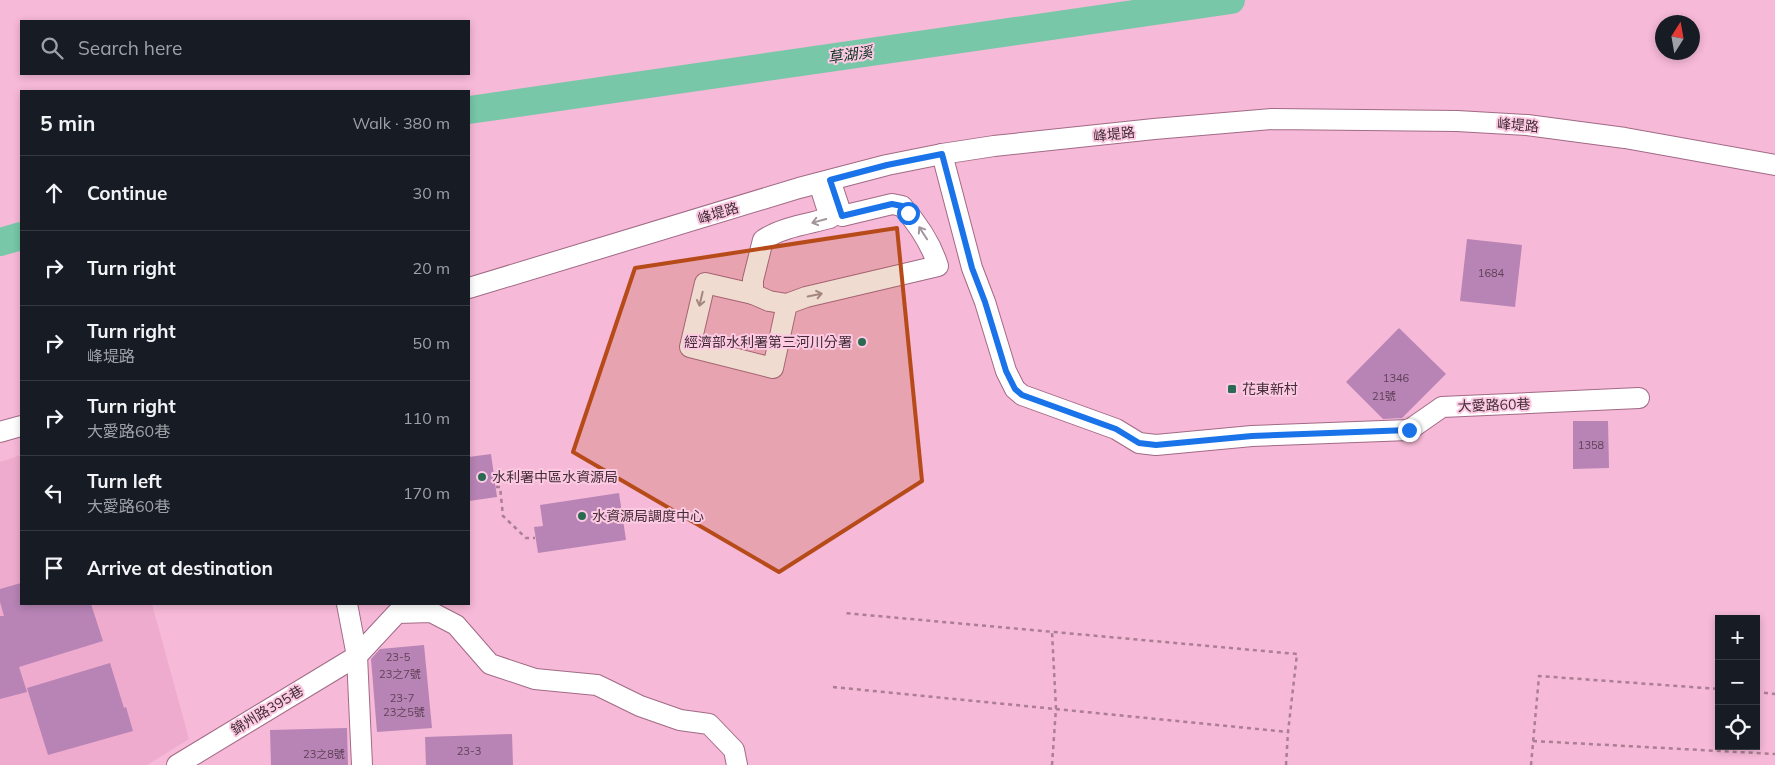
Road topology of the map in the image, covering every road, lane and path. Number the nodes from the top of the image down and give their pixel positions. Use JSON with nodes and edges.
{"nodes":[{"id":1,"x":942,"y":154,"type":"junction"},
{"id":2,"x":1775,"y":165,"type":"edge"},
{"id":3,"x":824,"y":182,"type":"junction"},
{"id":4,"x":470,"y":288,"type":"edge"},
{"id":5,"x":753,"y":294,"type":"junction"},
{"id":6,"x":787,"y":304,"type":"junction"},
{"id":7,"x":1639,"y":398,"type":"dead end"},
{"id":8,"x":20,"y":426,"type":"edge"},
{"id":9,"x":0,"y":432,"type":"edge"},
{"id":10,"x":496,"y":487,"type":"dead end"},
{"id":11,"x":536,"y":538,"type":"dead end"},
{"id":12,"x":347,"y":605,"type":"edge"},
{"id":13,"x":844,"y":613,"type":"dead end"},
{"id":14,"x":1052,"y":632,"type":"junction"},
{"id":15,"x":357,"y":656,"type":"junction"},
{"id":16,"x":833,"y":687,"type":"dead end"},
{"id":17,"x":1715,"y":690,"type":"edge"},
{"id":18,"x":1760,"y":692,"type":"edge"},
{"id":19,"x":1775,"y":694,"type":"edge"},
{"id":20,"x":1056,"y":708,"type":"junction"},
{"id":21,"x":1288,"y":732,"type":"junction"},
{"id":22,"x":1532,"y":741,"type":"junction"},
{"id":23,"x":1775,"y":754,"type":"edge"},
{"id":24,"x":177,"y":765,"type":"edge"},
{"id":25,"x":362,"y":765,"type":"edge"},
{"id":26,"x":737,"y":765,"type":"edge"},
{"id":27,"x":1052,"y":765,"type":"edge"},
{"id":28,"x":1286,"y":765,"type":"edge"},
{"id":29,"x":1531,"y":765,"type":"edge"}],
"edges":[{"from":1,"to":2,"type":"street","name":"峰堤路"},
{"from":1,"to":3,"type":"street","name":"峰堤路"},
{"from":1,"to":7,"type":"street","name":"大愛路60巷"},
{"from":3,"to":4,"type":"street","name":"峰堤路"},
{"from":3,"to":5,"type":"street","one_way":true},
{"from":6,"to":3,"type":"street","one_way":true},
{"from":5,"to":6,"type":"street"},
{"from":5,"to":6,"type":"street","one_way":true},
{"from":8,"to":9,"type":"street"},
{"from":10,"to":11,"type":"path"},
{"from":12,"to":15,"type":"street"},
{"from":13,"to":14,"type":"path"},
{"from":14,"to":20,"type":"path"},
{"from":14,"to":21,"type":"path"},
{"from":15,"to":24,"type":"street","name":"錦州路395巷"},
{"from":15,"to":25,"type":"street"},
{"from":15,"to":26,"type":"street","name":"錦州路395巷"},
{"from":16,"to":20,"type":"path"},
{"from":17,"to":22,"type":"path"},
{"from":18,"to":19,"type":"path"},
{"from":20,"to":21,"type":"path"},
{"from":20,"to":27,"type":"path"},
{"from":21,"to":28,"type":"path"},
{"from":22,"to":23,"type":"path"},
{"from":22,"to":29,"type":"path"}]}
